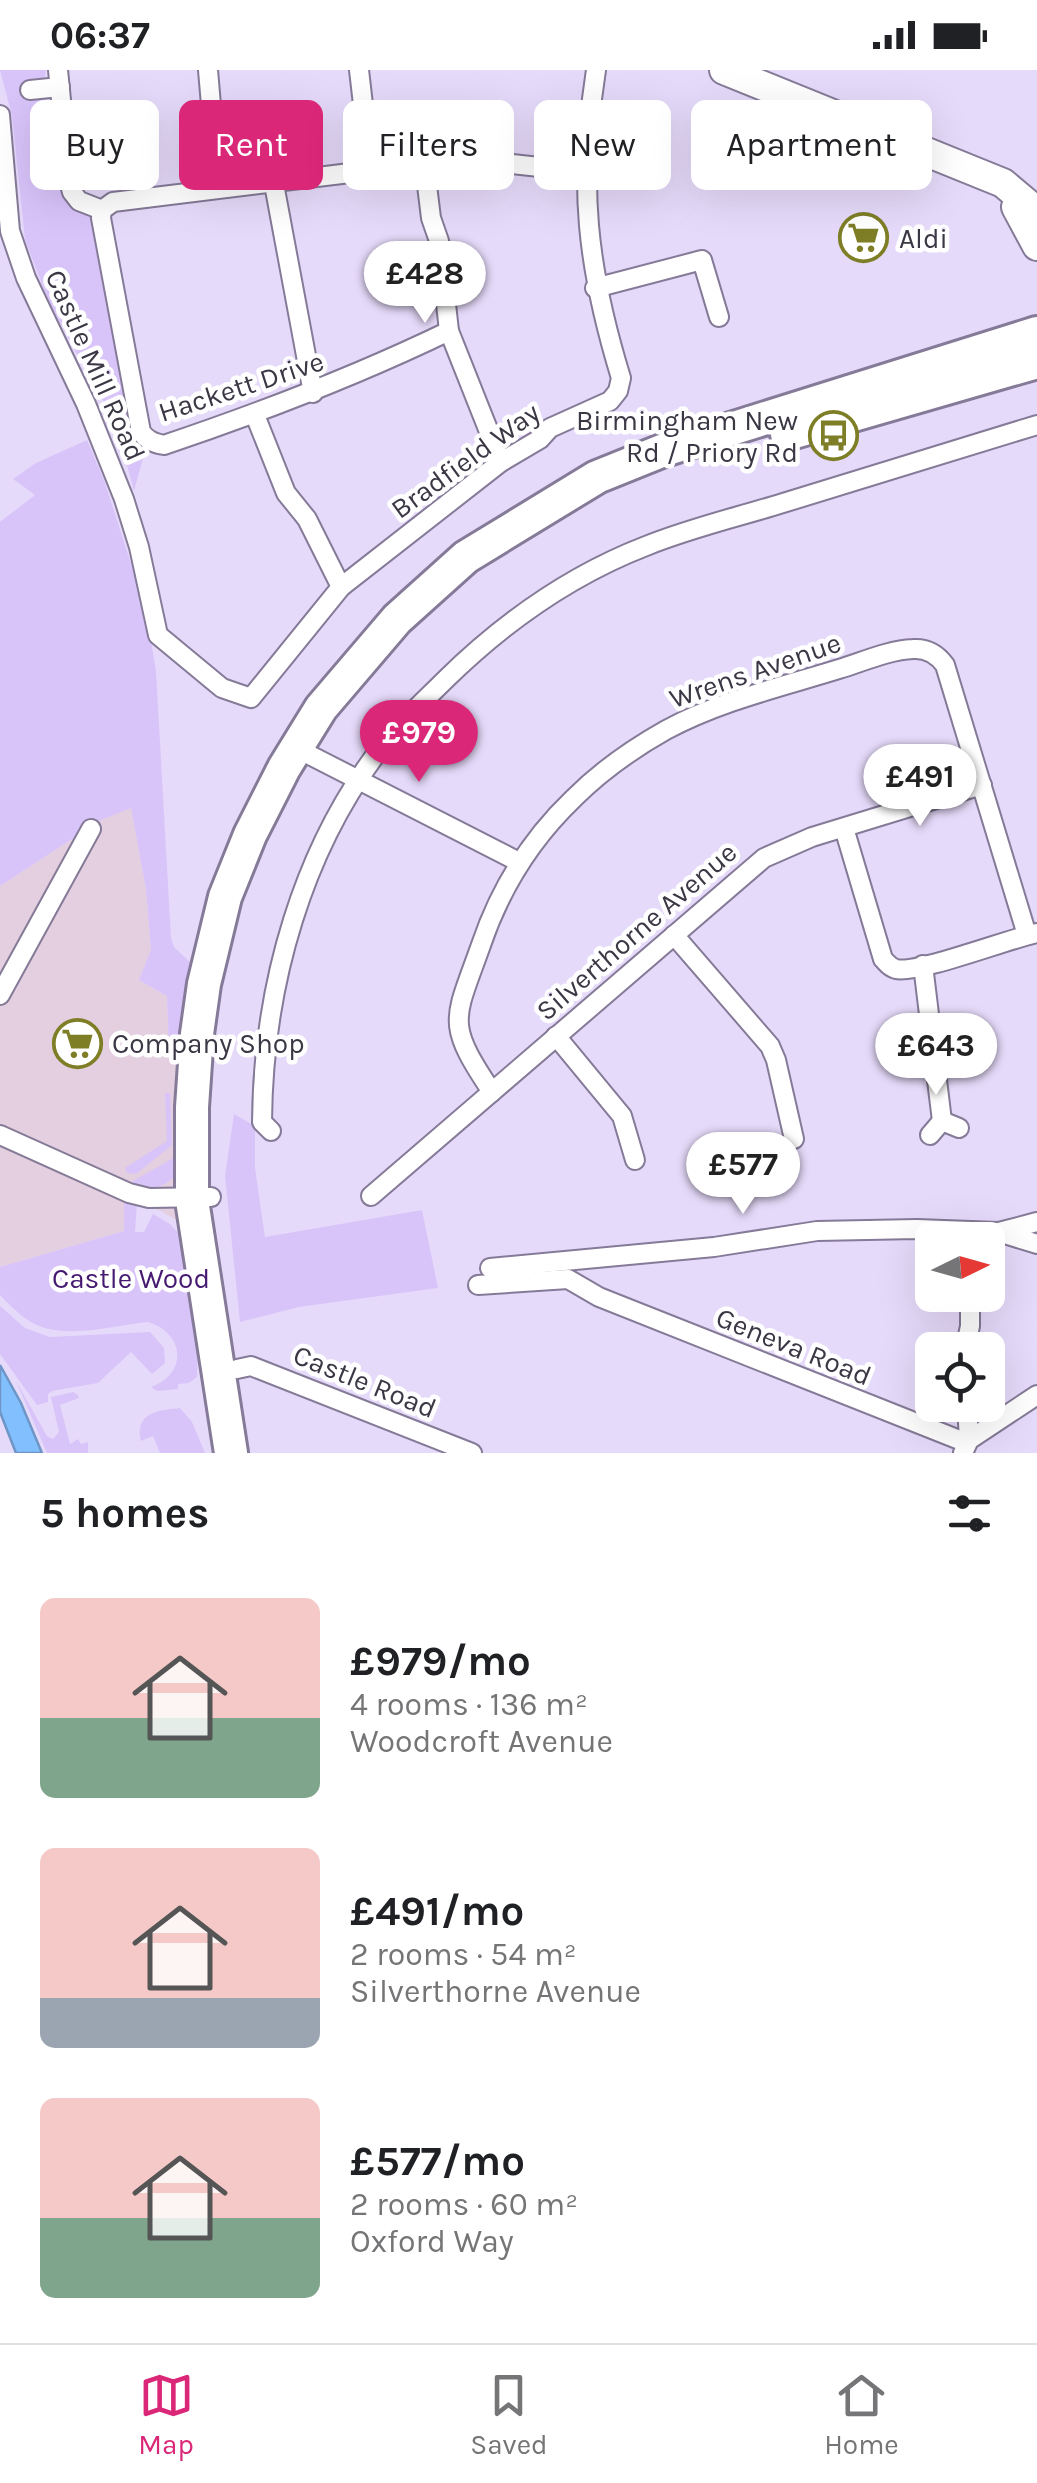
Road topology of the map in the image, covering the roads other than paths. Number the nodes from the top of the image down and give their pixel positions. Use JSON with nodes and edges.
{"nodes":[{"id":1,"x":208,"y":70,"type":"edge"},
{"id":2,"x":359,"y":70,"type":"edge"},
{"id":3,"x":596,"y":70,"type":"edge"},
{"id":4,"x":724,"y":70,"type":"edge"},
{"id":5,"x":59,"y":78,"type":"edge"},
{"id":6,"x":30,"y":90,"type":"dead end"},
{"id":7,"x":211,"y":100,"type":"edge"},
{"id":8,"x":362,"y":100,"type":"edge"},
{"id":9,"x":593,"y":100,"type":"edge"},
{"id":10,"x":0,"y":115,"type":"edge"},
{"id":11,"x":972,"y":171,"type":"junction"},
{"id":12,"x":197,"y":190,"type":"edge"},
{"id":13,"x":275,"y":190,"type":"edge"},
{"id":14,"x":428,"y":190,"type":"edge"},
{"id":15,"x":587,"y":190,"type":"edge"},
{"id":16,"x":101,"y":214,"type":"junction"},
{"id":17,"x":1037,"y":218,"type":"edge"},
{"id":18,"x":5,"y":234,"type":"edge"},
{"id":19,"x":1037,"y":246,"type":"edge"},
{"id":20,"x":596,"y":288,"type":"junction"},
{"id":21,"x":719,"y":317,"type":"dead end"},
{"id":22,"x":450,"y":331,"type":"junction"},
{"id":23,"x":1037,"y":333,"type":"edge"},
{"id":24,"x":1037,"y":362,"type":"edge"},
{"id":25,"x":313,"y":392,"type":"junction"},
{"id":26,"x":255,"y":415,"type":"junction"},
{"id":27,"x":1037,"y":426,"type":"edge"},
{"id":28,"x":502,"y":462,"type":"junction"},
{"id":29,"x":342,"y":587,"type":"junction"},
{"id":30,"x":158,"y":634,"type":"joint"},
{"id":31,"x":304,"y":754,"type":"junction"},
{"id":32,"x":358,"y":781,"type":"junction"},
{"id":33,"x":982,"y":785,"type":"junction"},
{"id":34,"x":844,"y":828,"type":"junction"},
{"id":35,"x":91,"y":830,"type":"dead end"},
{"id":36,"x":519,"y":862,"type":"junction"},
{"id":37,"x":674,"y":934,"type":"junction"},
{"id":38,"x":1032,"y":934,"type":"edge"},
{"id":39,"x":923,"y":965,"type":"junction"},
{"id":40,"x":0,"y":995,"type":"edge"},
{"id":41,"x":556,"y":1036,"type":"junction"},
{"id":42,"x":492,"y":1092,"type":"junction"},
{"id":43,"x":944,"y":1128,"type":"dead end"},
{"id":44,"x":271,"y":1130,"type":"dead end"},
{"id":45,"x":0,"y":1135,"type":"edge"},
{"id":46,"x":793,"y":1143,"type":"dead end"},
{"id":47,"x":635,"y":1165,"type":"dead end"},
{"id":48,"x":371,"y":1196,"type":"dead end"},
{"id":49,"x":202,"y":1198,"type":"junction"},
{"id":50,"x":1037,"y":1222,"type":"edge"},
{"id":51,"x":915,"y":1229,"type":"edge"},
{"id":52,"x":1005,"y":1230,"type":"edge"},
{"id":53,"x":1005,"y":1234,"type":"edge"},
{"id":54,"x":1037,"y":1244,"type":"edge"},
{"id":55,"x":490,"y":1268,"type":"dead end"},
{"id":56,"x":478,"y":1285,"type":"dead end"},
{"id":57,"x":236,"y":1370,"type":"junction"},
{"id":58,"x":1037,"y":1395,"type":"edge"},
{"id":59,"x":967,"y":1422,"type":"edge"},
{"id":60,"x":966,"y":1447,"type":"edge"},
{"id":61,"x":230,"y":1453,"type":"edge"},
{"id":62,"x":250,"y":1453,"type":"edge"},
{"id":63,"x":472,"y":1453,"type":"edge"}],
"edges":[{"from":1,"to":7,"type":"street"},
{"from":2,"to":8,"type":"street"},
{"from":3,"to":9,"type":"street","name":"Bradfield Way"},
{"from":4,"to":11,"type":"main road"},
{"from":5,"to":6,"type":"street"},
{"from":5,"to":16,"type":"street"},
{"from":10,"to":18,"type":"street","name":"Castle Mill Road"},
{"from":11,"to":17,"type":"main road"},
{"from":11,"to":19,"type":"main road"},
{"from":12,"to":16,"type":"street"},
{"from":13,"to":25,"type":"street"},
{"from":14,"to":22,"type":"street"},
{"from":15,"to":20,"type":"street","name":"Bradfield Way"},
{"from":16,"to":26,"type":"street","name":"Hackett Drive"},
{"from":18,"to":30,"type":"street","name":"Castle Mill Road"},
{"from":20,"to":21,"type":"street"},
{"from":20,"to":28,"type":"street","name":"Bradfield Way"},
{"from":22,"to":25,"type":"street","name":"Hackett Drive"},
{"from":22,"to":28,"type":"street"},
{"from":23,"to":31,"type":"highway"},
{"from":24,"to":31,"type":"highway"},
{"from":25,"to":26,"type":"street","name":"Hackett Drive"},
{"from":26,"to":29,"type":"street"},
{"from":27,"to":32,"type":"street"},
{"from":28,"to":29,"type":"street","name":"Bradfield Way"},
{"from":29,"to":30,"type":"street","name":"Bradfield Way"},
{"from":31,"to":32,"type":"street"},
{"from":31,"to":49,"type":"highway"},
{"from":32,"to":36,"type":"street"},
{"from":32,"to":44,"type":"street"},
{"from":33,"to":34,"type":"street","name":"Silverthorne Avenue"},
{"from":33,"to":36,"type":"street","name":"Wrens Avenue"},
{"from":33,"to":38,"type":"street"},
{"from":34,"to":37,"type":"street","name":"Silverthorne Avenue"},
{"from":34,"to":39,"type":"street"},
{"from":35,"to":40,"type":"street"},
{"from":36,"to":42,"type":"street","name":"Wrens Avenue"},
{"from":37,"to":41,"type":"street","name":"Silverthorne Avenue"},
{"from":37,"to":46,"type":"street"},
{"from":38,"to":39,"type":"street"},
{"from":39,"to":43,"type":"street"},
{"from":41,"to":42,"type":"street","name":"Silverthorne Avenue"},
{"from":41,"to":47,"type":"street"},
{"from":42,"to":48,"type":"street","name":"Silverthorne Avenue"},
{"from":45,"to":49,"type":"street"},
{"from":49,"to":57,"type":"highway"},
{"from":49,"to":61,"type":"highway"},
{"from":50,"to":52,"type":"street"},
{"from":51,"to":55,"type":"street"},
{"from":53,"to":54,"type":"street"},
{"from":56,"to":60,"type":"street","name":"Geneva Road"},
{"from":57,"to":62,"type":"highway"},
{"from":57,"to":63,"type":"street","name":"Castle Road"},
{"from":58,"to":60,"type":"street"},
{"from":59,"to":60,"type":"street"}]}
